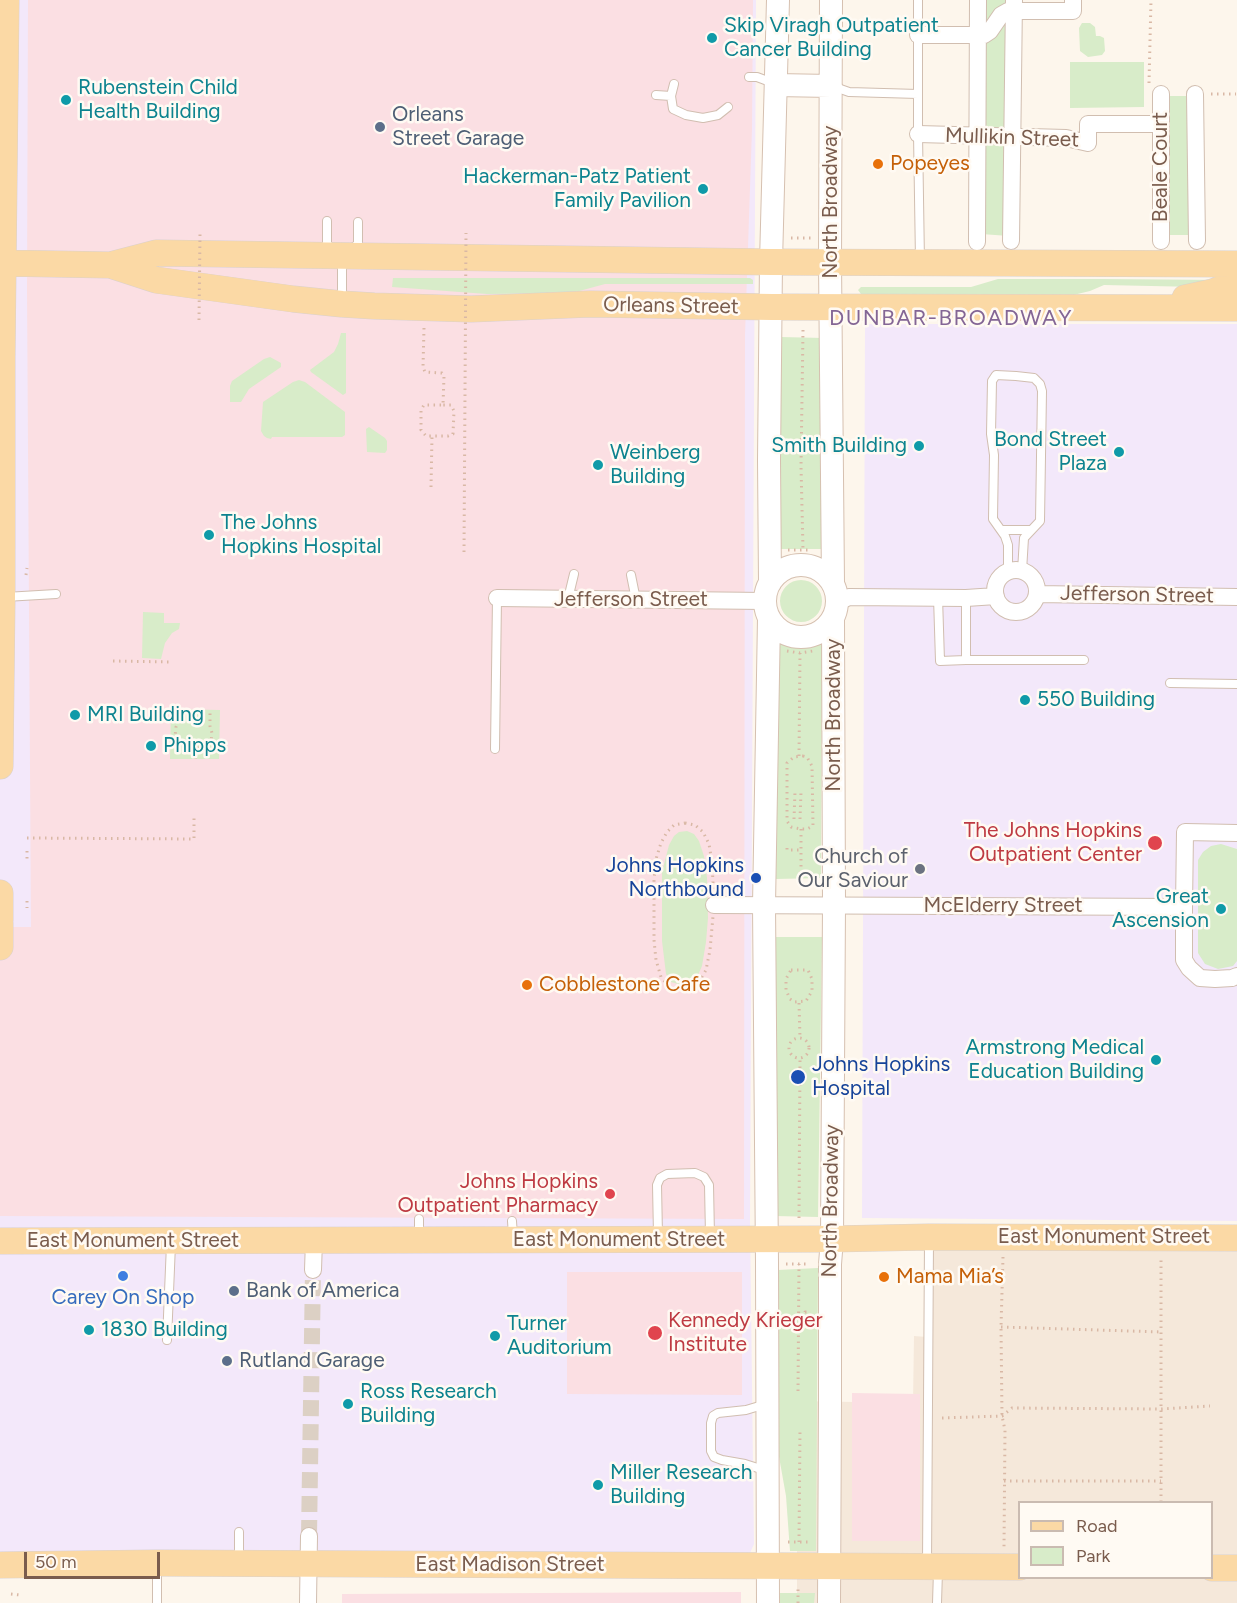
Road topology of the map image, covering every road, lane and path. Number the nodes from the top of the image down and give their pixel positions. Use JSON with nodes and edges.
{"nodes":[{"id":1,"x":6,"y":0,"type":"edge"},
{"id":2,"x":778,"y":0,"type":"edge"},
{"id":3,"x":831,"y":0,"type":"edge"},
{"id":4,"x":918,"y":0,"type":"edge"},
{"id":5,"x":978,"y":0,"type":"edge"},
{"id":6,"x":1073,"y":0,"type":"edge"},
{"id":7,"x":1151,"y":0,"type":"edge"},
{"id":8,"x":1014,"y":5,"type":"edge"},
{"id":9,"x":918,"y":35,"type":"junction"},
{"id":10,"x":978,"y":35,"type":"junction"},
{"id":11,"x":749,"y":77,"type":"dead end"},
{"id":12,"x":674,"y":84,"type":"dead end"},
{"id":13,"x":776,"y":85,"type":"junction"},
{"id":14,"x":831,"y":86,"type":"junction"},
{"id":15,"x":1155,"y":92,"type":"joint"},
{"id":16,"x":918,"y":94,"type":"junction"},
{"id":17,"x":1195,"y":94,"type":"dead end"},
{"id":18,"x":656,"y":95,"type":"dead end"},
{"id":19,"x":671,"y":96,"type":"junction"},
{"id":20,"x":728,"y":107,"type":"dead end"},
{"id":21,"x":1161,"y":124,"type":"junction"},
{"id":22,"x":918,"y":134,"type":"junction"},
{"id":23,"x":978,"y":136,"type":"junction"},
{"id":24,"x":1012,"y":136,"type":"junction"},
{"id":25,"x":327,"y":222,"type":"dead end"},
{"id":26,"x":358,"y":222,"type":"dead end"},
{"id":27,"x":200,"y":233,"type":"dead end"},
{"id":28,"x":466,"y":233,"type":"dead end"},
{"id":29,"x":790,"y":238,"type":"dead end"},
{"id":30,"x":817,"y":238,"type":"dead end"},
{"id":31,"x":1161,"y":241,"type":"dead end"},
{"id":32,"x":977,"y":242,"type":"dead end"},
{"id":33,"x":1011,"y":242,"type":"dead end"},
{"id":34,"x":1197,"y":242,"type":"dead end"},
{"id":35,"x":342,"y":257,"type":"junction"},
{"id":36,"x":771,"y":262,"type":"junction"},
{"id":37,"x":830,"y":262,"type":"junction"},
{"id":38,"x":920,"y":262,"type":"junction"},
{"id":39,"x":1,"y":263,"type":"edge"},
{"id":40,"x":1237,"y":264,"type":"edge"},
{"id":41,"x":110,"y":265,"type":"junction"},
{"id":42,"x":1237,"y":283,"type":"edge"},
{"id":43,"x":342,"y":304,"type":"junction"},
{"id":44,"x":772,"y":308,"type":"junction"},
{"id":45,"x":831,"y":308,"type":"junction"},
{"id":46,"x":1083,"y":308,"type":"junction"},
{"id":47,"x":1237,"y":308,"type":"edge"},
{"id":48,"x":200,"y":320,"type":"dead end"},
{"id":49,"x":424,"y":328,"type":"dead end"},
{"id":50,"x":803,"y":330,"type":"dead end"},
{"id":51,"x":1,"y":357,"type":"edge"},
{"id":52,"x":443,"y":405,"type":"junction"},
{"id":53,"x":432,"y":436,"type":"junction"},
{"id":54,"x":431,"y":487,"type":"dead end"},
{"id":55,"x":0,"y":504,"type":"edge"},
{"id":56,"x":1002,"y":530,"type":"junction"},
{"id":57,"x":1031,"y":530,"type":"junction"},
{"id":58,"x":781,"y":550,"type":"dead end"},
{"id":59,"x":803,"y":550,"type":"junction"},
{"id":60,"x":813,"y":550,"type":"dead end"},
{"id":61,"x":464,"y":552,"type":"dead end"},
{"id":62,"x":27,"y":568,"type":"dead end"},
{"id":63,"x":1015,"y":572,"type":"junction"},
{"id":64,"x":574,"y":574,"type":"dead end"},
{"id":65,"x":26,"y":575,"type":"dead end"},
{"id":66,"x":631,"y":575,"type":"dead end"},
{"id":67,"x":56,"y":594,"type":"dead end"},
{"id":68,"x":1037,"y":594,"type":"junction"},
{"id":69,"x":996,"y":596,"type":"junction"},
{"id":70,"x":1,"y":597,"type":"edge"},
{"id":71,"x":938,"y":597,"type":"junction"},
{"id":72,"x":1237,"y":597,"type":"edge"},
{"id":73,"x":497,"y":598,"type":"joint"},
{"id":74,"x":966,"y":598,"type":"junction"},
{"id":75,"x":568,"y":599,"type":"junction"},
{"id":76,"x":636,"y":600,"type":"junction"},
{"id":77,"x":768,"y":601,"type":"junction"},
{"id":78,"x":835,"y":601,"type":"junction"},
{"id":79,"x":779,"y":650,"type":"dead end"},
{"id":80,"x":824,"y":650,"type":"dead end"},
{"id":81,"x":800,"y":653,"type":"junction"},
{"id":82,"x":966,"y":660,"type":"junction"},
{"id":83,"x":1084,"y":660,"type":"dead end"},
{"id":84,"x":112,"y":661,"type":"dead end"},
{"id":85,"x":172,"y":662,"type":"dead end"},
{"id":86,"x":1170,"y":683,"type":"dead end"},
{"id":87,"x":1237,"y":684,"type":"edge"},
{"id":88,"x":180,"y":709,"type":"dead end"},
{"id":89,"x":210,"y":709,"type":"dead end"},
{"id":90,"x":495,"y":749,"type":"dead end"},
{"id":91,"x":195,"y":751,"type":"junction"},
{"id":92,"x":800,"y":756,"type":"junction"},
{"id":93,"x":195,"y":759,"type":"dead end"},
{"id":94,"x":0,"y":766,"type":"edge"},
{"id":95,"x":795,"y":792,"type":"dead end"},
{"id":96,"x":801,"y":792,"type":"dead end"},
{"id":97,"x":194,"y":814,"type":"dead end"},
{"id":98,"x":794,"y":819,"type":"dead end"},
{"id":99,"x":800,"y":819,"type":"dead end"},
{"id":100,"x":801,"y":830,"type":"junction"},
{"id":101,"x":1237,"y":833,"type":"edge"},
{"id":102,"x":27,"y":838,"type":"dead end"},
{"id":103,"x":787,"y":846,"type":"dead end"},
{"id":104,"x":801,"y":850,"type":"junction"},
{"id":105,"x":22,"y":858,"type":"dead end"},
{"id":106,"x":27,"y":862,"type":"dead end"},
{"id":107,"x":801,"y":878,"type":"dead end"},
{"id":108,"x":0,"y":893,"type":"edge"},
{"id":109,"x":0,"y":899,"type":"edge"},
{"id":110,"x":27,"y":901,"type":"dead end"},
{"id":111,"x":714,"y":905,"type":"junction"},
{"id":112,"x":764,"y":905,"type":"junction"},
{"id":113,"x":834,"y":905,"type":"junction"},
{"id":114,"x":1184,"y":907,"type":"junction"},
{"id":115,"x":27,"y":908,"type":"dead end"},
{"id":116,"x":0,"y":922,"type":"edge"},
{"id":117,"x":0,"y":947,"type":"edge"},
{"id":118,"x":1237,"y":976,"type":"edge"},
{"id":119,"x":799,"y":1003,"type":"junction"},
{"id":120,"x":800,"y":1038,"type":"junction"},
{"id":121,"x":800,"y":1058,"type":"junction"},
{"id":122,"x":799,"y":1218,"type":"dead end"},
{"id":123,"x":929,"y":1237,"type":"junction"},
{"id":124,"x":1004,"y":1237,"type":"junction"},
{"id":125,"x":1161,"y":1238,"type":"junction"},
{"id":126,"x":1237,"y":1238,"type":"edge"},
{"id":127,"x":766,"y":1239,"type":"junction"},
{"id":128,"x":832,"y":1239,"type":"junction"},
{"id":129,"x":314,"y":1240,"type":"junction"},
{"id":130,"x":658,"y":1240,"type":"junction"},
{"id":131,"x":710,"y":1240,"type":"junction"},
{"id":132,"x":0,"y":1241,"type":"edge"},
{"id":133,"x":171,"y":1241,"type":"junction"},
{"id":134,"x":778,"y":1264,"type":"dead end"},
{"id":135,"x":799,"y":1264,"type":"junction"},
{"id":136,"x":820,"y":1264,"type":"dead end"},
{"id":137,"x":313,"y":1270,"type":"tunnel mouth"},
{"id":138,"x":817,"y":1312,"type":"dead end"},
{"id":139,"x":782,"y":1317,"type":"dead end"},
{"id":140,"x":799,"y":1317,"type":"junction"},
{"id":141,"x":1001,"y":1327,"type":"junction"},
{"id":142,"x":1161,"y":1332,"type":"junction"},
{"id":143,"x":167,"y":1340,"type":"dead end"},
{"id":144,"x":798,"y":1391,"type":"dead end"},
{"id":145,"x":767,"y":1404,"type":"junction"},
{"id":146,"x":1210,"y":1406,"type":"dead end"},
{"id":147,"x":1161,"y":1409,"type":"junction"},
{"id":148,"x":1002,"y":1416,"type":"junction"},
{"id":149,"x":928,"y":1418,"type":"junction"},
{"id":150,"x":800,"y":1428,"type":"dead end"},
{"id":151,"x":768,"y":1472,"type":"junction"},
{"id":152,"x":1004,"y":1481,"type":"junction"},
{"id":153,"x":1161,"y":1481,"type":"junction"},
{"id":154,"x":1161,"y":1501,"type":"edge"},
{"id":155,"x":238,"y":1532,"type":"dead end"},
{"id":156,"x":309,"y":1536,"type":"tunnel mouth"},
{"id":157,"x":788,"y":1542,"type":"dead end"},
{"id":158,"x":800,"y":1542,"type":"junction"},
{"id":159,"x":809,"y":1542,"type":"dead end"},
{"id":160,"x":157,"y":1563,"type":"junction"},
{"id":161,"x":239,"y":1564,"type":"junction"},
{"id":162,"x":308,"y":1564,"type":"junction"},
{"id":163,"x":0,"y":1565,"type":"edge"},
{"id":164,"x":768,"y":1567,"type":"junction"},
{"id":165,"x":829,"y":1567,"type":"junction"},
{"id":166,"x":932,"y":1567,"type":"junction"},
{"id":167,"x":1012,"y":1567,"type":"edge"},
{"id":168,"x":1213,"y":1568,"type":"edge"},
{"id":169,"x":1237,"y":1568,"type":"edge"},
{"id":170,"x":798,"y":1588,"type":"dead end"},
{"id":171,"x":11,"y":1594,"type":"dead end"},
{"id":172,"x":20,"y":1595,"type":"dead end"},
{"id":173,"x":157,"y":1603,"type":"edge"},
{"id":174,"x":308,"y":1603,"type":"edge"},
{"id":175,"x":768,"y":1603,"type":"edge"},
{"id":176,"x":798,"y":1603,"type":"edge"},
{"id":177,"x":829,"y":1603,"type":"edge"},
{"id":178,"x":937,"y":1603,"type":"edge"}],
"edges":[{"from":1,"to":39,"type":"main road"},
{"from":2,"to":13,"type":"main road"},
{"from":3,"to":14,"type":"main road","name":"North Broadway"},
{"from":4,"to":9,"type":"lane"},
{"from":5,"to":10,"type":"street"},
{"from":6,"to":8,"type":"street"},
{"from":7,"to":15,"type":"path"},
{"from":8,"to":10,"type":"street"},
{"from":8,"to":24,"type":"street"},
{"from":9,"to":10,"type":"street"},
{"from":9,"to":16,"type":"lane"},
{"from":10,"to":23,"type":"street"},
{"from":11,"to":13,"type":"lane"},
{"from":12,"to":19,"type":"lane"},
{"from":13,"to":14,"type":"main road"},
{"from":13,"to":36,"type":"main road"},
{"from":14,"to":16,"type":"lane"},
{"from":14,"to":37,"type":"main road","name":"North Broadway"},
{"from":15,"to":21,"type":"street","name":"Beale Court"},
{"from":16,"to":22,"type":"lane"},
{"from":17,"to":34,"type":"street","name":"Beale Court"},
{"from":18,"to":19,"type":"lane"},
{"from":19,"to":20,"type":"lane"},
{"from":21,"to":24,"type":"street","name":"Mullikin Street"},
{"from":21,"to":31,"type":"street","name":"Beale Court"},
{"from":22,"to":23,"type":"street","name":"Mullikin Street"},
{"from":22,"to":38,"type":"lane"},
{"from":23,"to":24,"type":"street","name":"Mullikin Street"},
{"from":23,"to":32,"type":"street"},
{"from":24,"to":33,"type":"street"},
{"from":25,"to":35,"type":"lane"},
{"from":26,"to":35,"type":"lane"},
{"from":27,"to":48,"type":"path","bridge":true},
{"from":28,"to":61,"type":"path","bridge":true},
{"from":29,"to":30,"type":"path"},
{"from":35,"to":36,"type":"main road","name":"Orleans Street"},
{"from":35,"to":41,"type":"main road","name":"Orleans Street"},
{"from":35,"to":43,"type":"lane"},
{"from":36,"to":37,"type":"main road","name":"Orleans Street"},
{"from":36,"to":44,"type":"main road"},
{"from":37,"to":38,"type":"main road","name":"Orleans Street"},
{"from":37,"to":45,"type":"main road","name":"North Broadway"},
{"from":38,"to":40,"type":"main road","name":"Orleans Street"},
{"from":39,"to":41,"type":"main road","name":"Orleans Street"},
{"from":39,"to":51,"type":"main road"},
{"from":41,"to":43,"type":"main road","name":"Orleans Street"},
{"from":42,"to":46,"type":"main road"},
{"from":43,"to":44,"type":"main road","name":"Orleans Street"},
{"from":44,"to":45,"type":"main road","name":"Orleans Street"},
{"from":44,"to":77,"type":"main road"},
{"from":45,"to":46,"type":"main road","name":"Orleans Street"},
{"from":45,"to":78,"type":"main road","name":"North Broadway"},
{"from":46,"to":47,"type":"main road","name":"Orleans Street"},
{"from":49,"to":52,"type":"path"},
{"from":50,"to":59,"type":"path"},
{"from":51,"to":55,"type":"main road"},
{"from":52,"to":53,"type":"path"},
{"from":52,"to":53,"type":"path"},
{"from":53,"to":54,"type":"path"},
{"from":55,"to":70,"type":"main road"},
{"from":56,"to":57,"type":"lane"},
{"from":56,"to":57,"type":"lane"},
{"from":56,"to":63,"type":"lane"},
{"from":57,"to":63,"type":"lane"},
{"from":58,"to":59,"type":"path"},
{"from":59,"to":60,"type":"path"},
{"from":62,"to":65,"type":"path"},
{"from":63,"to":68,"type":"street"},
{"from":63,"to":69,"type":"street"},
{"from":64,"to":75,"type":"lane"},
{"from":66,"to":76,"type":"lane"},
{"from":67,"to":70,"type":"lane"},
{"from":68,"to":69,"type":"street"},
{"from":68,"to":72,"type":"street","name":"Jefferson Street"},
{"from":69,"to":74,"type":"street"},
{"from":70,"to":94,"type":"main road"},
{"from":71,"to":74,"type":"street"},
{"from":71,"to":78,"type":"street"},
{"from":71,"to":82,"type":"lane"},
{"from":73,"to":75,"type":"street","name":"Jefferson Street"},
{"from":73,"to":90,"type":"lane"},
{"from":74,"to":82,"type":"lane"},
{"from":75,"to":76,"type":"street","name":"Jefferson Street"},
{"from":76,"to":77,"type":"street","name":"Jefferson Street"},
{"from":77,"to":78,"type":"main road"},
{"from":77,"to":78,"type":"main road"},
{"from":77,"to":112,"type":"main road"},
{"from":78,"to":113,"type":"main road","name":"North Broadway"},
{"from":79,"to":81,"type":"path"},
{"from":80,"to":81,"type":"path"},
{"from":81,"to":92,"type":"path"},
{"from":82,"to":83,"type":"lane"},
{"from":84,"to":85,"type":"path"},
{"from":86,"to":87,"type":"lane"},
{"from":88,"to":91,"type":"path"},
{"from":89,"to":91,"type":"path"},
{"from":91,"to":93,"type":"path"},
{"from":92,"to":100,"type":"path"},
{"from":92,"to":100,"type":"path"},
{"from":95,"to":98,"type":"path"},
{"from":96,"to":99,"type":"path"},
{"from":97,"to":102,"type":"path"},
{"from":100,"to":104,"type":"path"},
{"from":101,"to":114,"type":"street"},
{"from":103,"to":104,"type":"path"},
{"from":104,"to":107,"type":"path"},
{"from":105,"to":106,"type":"path"},
{"from":108,"to":109,"type":"main road"},
{"from":109,"to":116,"type":"main road"},
{"from":110,"to":115,"type":"path"},
{"from":111,"to":111,"type":"path"},
{"from":111,"to":112,"type":"street","name":"McElderry Street"},
{"from":112,"to":113,"type":"street","name":"McElderry Street"},
{"from":112,"to":127,"type":"main road"},
{"from":113,"to":114,"type":"street","name":"McElderry Street"},
{"from":113,"to":128,"type":"main road","name":"North Broadway"},
{"from":114,"to":118,"type":"street"},
{"from":116,"to":117,"type":"main road"},
{"from":119,"to":119,"type":"path"},
{"from":119,"to":120,"type":"path"},
{"from":120,"to":121,"type":"path"},
{"from":120,"to":121,"type":"path"},
{"from":121,"to":122,"type":"path"},
{"from":123,"to":124,"type":"main road","name":"East Monument Street"},
{"from":123,"to":128,"type":"main road","name":"East Monument Street"},
{"from":123,"to":149,"type":"lane"},
{"from":124,"to":125,"type":"main road","name":"East Monument Street"},
{"from":124,"to":141,"type":"path"},
{"from":125,"to":126,"type":"main road","name":"East Monument Street"},
{"from":125,"to":142,"type":"path"},
{"from":127,"to":128,"type":"main road","name":"East Monument Street"},
{"from":127,"to":131,"type":"main road","name":"East Monument Street"},
{"from":127,"to":145,"type":"main road"},
{"from":128,"to":165,"type":"main road","name":"North Broadway"},
{"from":129,"to":130,"type":"main road","name":"East Monument Street"},
{"from":129,"to":133,"type":"main road","name":"East Monument Street"},
{"from":129,"to":137,"type":"street"},
{"from":130,"to":131,"type":"main road","name":"East Monument Street"},
{"from":130,"to":131,"type":"lane"},
{"from":132,"to":133,"type":"main road","name":"East Monument Street"},
{"from":133,"to":143,"type":"lane"},
{"from":134,"to":135,"type":"path"},
{"from":135,"to":136,"type":"path"},
{"from":135,"to":140,"type":"path"},
{"from":138,"to":140,"type":"path"},
{"from":139,"to":140,"type":"path"},
{"from":140,"to":144,"type":"path"},
{"from":141,"to":142,"type":"path"},
{"from":141,"to":148,"type":"path"},
{"from":142,"to":147,"type":"path"},
{"from":145,"to":151,"type":"main road"},
{"from":145,"to":151,"type":"lane"},
{"from":146,"to":147,"type":"path"},
{"from":147,"to":148,"type":"path"},
{"from":147,"to":153,"type":"path"},
{"from":148,"to":149,"type":"path"},
{"from":148,"to":152,"type":"path"},
{"from":149,"to":166,"type":"lane"},
{"from":150,"to":158,"type":"path"},
{"from":151,"to":164,"type":"main road"},
{"from":152,"to":153,"type":"path"},
{"from":152,"to":167,"type":"path"},
{"from":153,"to":154,"type":"path"},
{"from":155,"to":161,"type":"lane"},
{"from":156,"to":162,"type":"street"},
{"from":157,"to":158,"type":"path"},
{"from":158,"to":159,"type":"path"},
{"from":160,"to":161,"type":"main road","name":"East Madison Street"},
{"from":160,"to":163,"type":"main road","name":"East Madison Street"},
{"from":160,"to":173,"type":"lane"},
{"from":161,"to":162,"type":"main road","name":"East Madison Street"},
{"from":162,"to":164,"type":"main road","name":"East Madison Street"},
{"from":162,"to":174,"type":"street"},
{"from":164,"to":165,"type":"main road","name":"East Madison Street"},
{"from":164,"to":175,"type":"main road"},
{"from":165,"to":166,"type":"main road","name":"East Madison Street"},
{"from":165,"to":177,"type":"main road","name":"North Broadway"},
{"from":166,"to":167,"type":"main road","name":"East Madison Street"},
{"from":166,"to":178,"type":"lane"},
{"from":168,"to":169,"type":"main road"},
{"from":170,"to":176,"type":"path"},
{"from":171,"to":172,"type":"path"}]}
